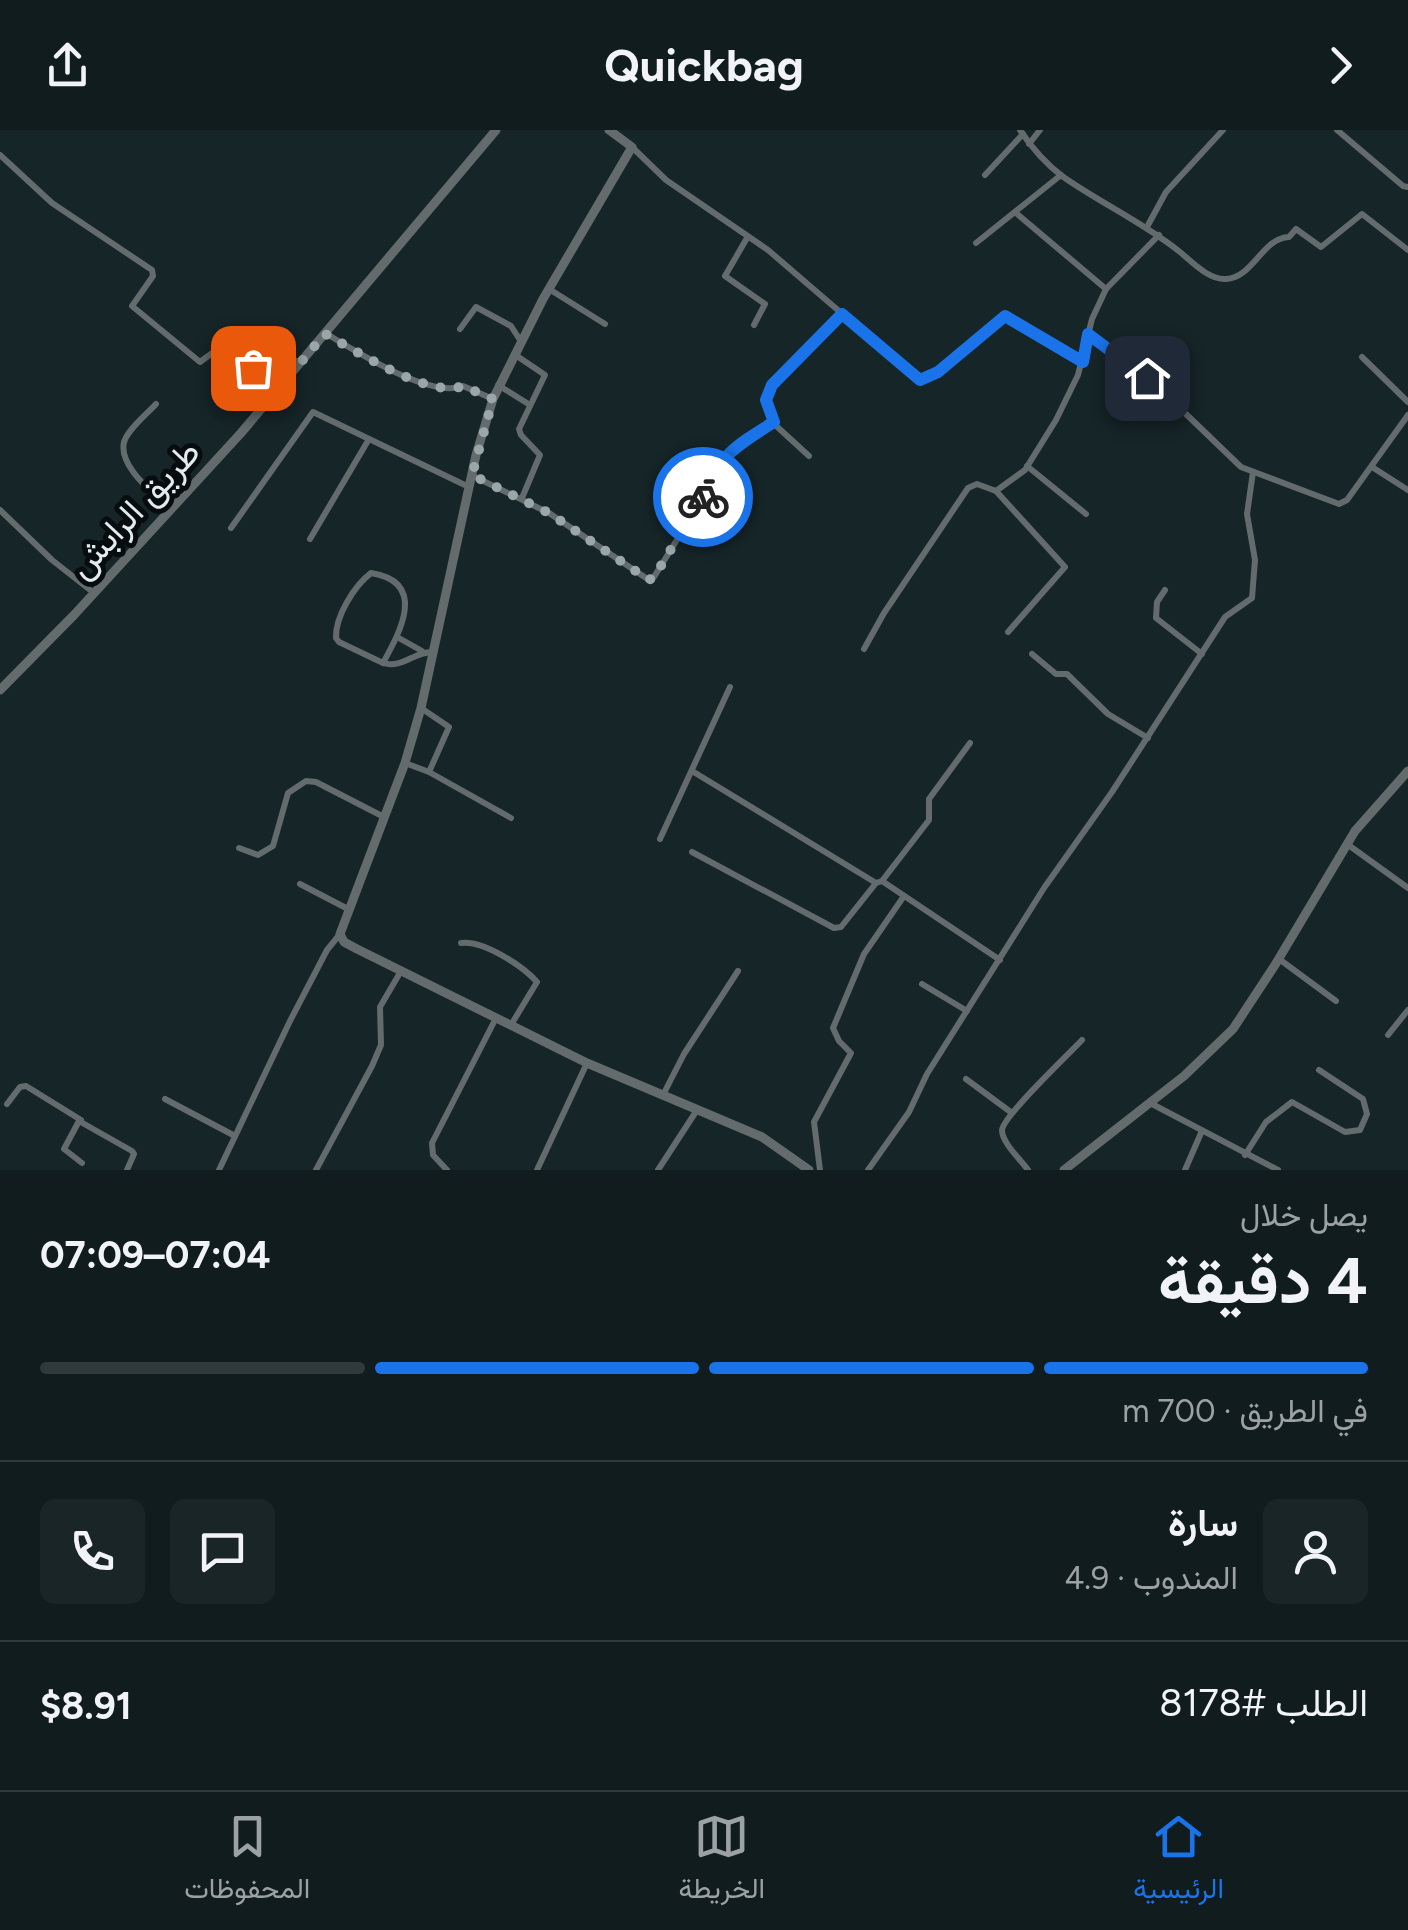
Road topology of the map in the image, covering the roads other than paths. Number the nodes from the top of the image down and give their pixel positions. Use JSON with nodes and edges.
{"nodes":[{"id":1,"x":496,"y":130,"type":"edge"},
{"id":2,"x":609,"y":130,"type":"edge"},
{"id":3,"x":1040,"y":130,"type":"edge"},
{"id":4,"x":1223,"y":130,"type":"edge"},
{"id":5,"x":1337,"y":130,"type":"edge"},
{"id":6,"x":1021,"y":132,"type":"edge"},
{"id":7,"x":1029,"y":144,"type":"junction"},
{"id":8,"x":632,"y":147,"type":"junction"},
{"id":9,"x":0,"y":155,"type":"edge"},
{"id":10,"x":985,"y":175,"type":"dead end"},
{"id":11,"x":1061,"y":175,"type":"junction"},
{"id":12,"x":1408,"y":187,"type":"edge"},
{"id":13,"x":1016,"y":214,"type":"junction"},
{"id":14,"x":1147,"y":227,"type":"junction"},
{"id":15,"x":1159,"y":235,"type":"junction"},
{"id":16,"x":748,"y":238,"type":"junction"},
{"id":17,"x":976,"y":244,"type":"dead end"},
{"id":18,"x":1408,"y":250,"type":"edge"},
{"id":19,"x":549,"y":289,"type":"junction"},
{"id":20,"x":1106,"y":290,"type":"junction"},
{"id":21,"x":842,"y":314,"type":"junction"},
{"id":22,"x":605,"y":324,"type":"dead end"},
{"id":23,"x":754,"y":325,"type":"dead end"},
{"id":24,"x":460,"y":328,"type":"dead end"},
{"id":25,"x":325,"y":334,"type":"junction"},
{"id":26,"x":1088,"y":334,"type":"junction"},
{"id":27,"x":520,"y":340,"type":"junction"},
{"id":28,"x":513,"y":354,"type":"junction"},
{"id":29,"x":1362,"y":357,"type":"dead end"},
{"id":30,"x":301,"y":362,"type":"junction"},
{"id":31,"x":1083,"y":362,"type":"junction"},
{"id":32,"x":498,"y":385,"type":"junction"},
{"id":33,"x":493,"y":399,"type":"junction"},
{"id":34,"x":1408,"y":402,"type":"edge"},
{"id":35,"x":156,"y":404,"type":"dead end"},
{"id":36,"x":530,"y":406,"type":"junction"},
{"id":37,"x":1408,"y":415,"type":"edge"},
{"id":38,"x":774,"y":422,"type":"junction"},
{"id":39,"x":369,"y":439,"type":"junction"},
{"id":40,"x":809,"y":456,"type":"dead end"},
{"id":41,"x":1028,"y":466,"type":"junction"},
{"id":42,"x":1372,"y":468,"type":"junction"},
{"id":43,"x":1253,"y":472,"type":"junction"},
{"id":44,"x":472,"y":475,"type":"junction"},
{"id":45,"x":469,"y":486,"type":"junction"},
{"id":46,"x":1408,"y":490,"type":"edge"},
{"id":47,"x":996,"y":492,"type":"junction"},
{"id":48,"x":522,"y":498,"type":"junction"},
{"id":49,"x":0,"y":510,"type":"edge"},
{"id":50,"x":170,"y":510,"type":"junction"},
{"id":51,"x":1086,"y":514,"type":"dead end"},
{"id":52,"x":231,"y":528,"type":"dead end"},
{"id":53,"x":310,"y":539,"type":"dead end"},
{"id":54,"x":1165,"y":590,"type":"dead end"},
{"id":55,"x":94,"y":594,"type":"junction"},
{"id":56,"x":1008,"y":632,"type":"dead end"},
{"id":57,"x":397,"y":637,"type":"junction"},
{"id":58,"x":864,"y":649,"type":"dead end"},
{"id":59,"x":422,"y":651,"type":"junction"},
{"id":60,"x":434,"y":652,"type":"junction"},
{"id":61,"x":1032,"y":654,"type":"dead end"},
{"id":62,"x":1202,"y":654,"type":"junction"},
{"id":63,"x":383,"y":663,"type":"junction"},
{"id":64,"x":730,"y":687,"type":"dead end"},
{"id":65,"x":0,"y":690,"type":"edge"},
{"id":66,"x":422,"y":708,"type":"junction"},
{"id":67,"x":1148,"y":738,"type":"junction"},
{"id":68,"x":970,"y":743,"type":"dead end"},
{"id":69,"x":405,"y":764,"type":"junction"},
{"id":70,"x":429,"y":772,"type":"junction"},
{"id":71,"x":692,"y":772,"type":"junction"},
{"id":72,"x":1408,"y":772,"type":"edge"},
{"id":73,"x":385,"y":818,"type":"junction"},
{"id":74,"x":511,"y":818,"type":"dead end"},
{"id":75,"x":660,"y":839,"type":"dead end"},
{"id":76,"x":1347,"y":844,"type":"junction"},
{"id":77,"x":239,"y":848,"type":"dead end"},
{"id":78,"x":692,"y":852,"type":"dead end"},
{"id":79,"x":879,"y":882,"type":"junction"},
{"id":80,"x":300,"y":884,"type":"dead end"},
{"id":81,"x":1408,"y":888,"type":"edge"},
{"id":82,"x":904,"y":896,"type":"junction"},
{"id":83,"x":348,"y":910,"type":"junction"},
{"id":84,"x":340,"y":934,"type":"junction"},
{"id":85,"x":461,"y":943,"type":"dead end"},
{"id":86,"x":1279,"y":959,"type":"junction"},
{"id":87,"x":1000,"y":960,"type":"junction"},
{"id":88,"x":401,"y":970,"type":"junction"},
{"id":89,"x":738,"y":971,"type":"dead end"},
{"id":90,"x":922,"y":984,"type":"dead end"},
{"id":91,"x":1336,"y":1001,"type":"dead end"},
{"id":92,"x":1408,"y":1010,"type":"edge"},
{"id":93,"x":967,"y":1011,"type":"junction"},
{"id":94,"x":497,"y":1017,"type":"junction"},
{"id":95,"x":511,"y":1025,"type":"junction"},
{"id":96,"x":1388,"y":1035,"type":"dead end"},
{"id":97,"x":1082,"y":1040,"type":"dead end"},
{"id":98,"x":587,"y":1063,"type":"junction"},
{"id":99,"x":1319,"y":1070,"type":"dead end"},
{"id":100,"x":966,"y":1080,"type":"dead end"},
{"id":101,"x":663,"y":1095,"type":"junction"},
{"id":102,"x":165,"y":1100,"type":"dead end"},
{"id":103,"x":8,"y":1104,"type":"dead end"},
{"id":104,"x":1150,"y":1104,"type":"junction"},
{"id":105,"x":697,"y":1108,"type":"junction"},
{"id":106,"x":1012,"y":1113,"type":"junction"},
{"id":107,"x":82,"y":1121,"type":"junction"},
{"id":108,"x":1201,"y":1132,"type":"junction"},
{"id":109,"x":235,"y":1136,"type":"junction"},
{"id":110,"x":1245,"y":1154,"type":"junction"},
{"id":111,"x":82,"y":1163,"type":"dead end"},
{"id":112,"x":1070,"y":1168,"type":"edge"},
{"id":113,"x":222,"y":1169,"type":"edge"},
{"id":114,"x":128,"y":1170,"type":"edge"},
{"id":115,"x":316,"y":1170,"type":"edge"},
{"id":116,"x":447,"y":1170,"type":"edge"},
{"id":117,"x":537,"y":1170,"type":"edge"},
{"id":118,"x":658,"y":1170,"type":"edge"},
{"id":119,"x":808,"y":1170,"type":"edge"},
{"id":120,"x":820,"y":1170,"type":"edge"},
{"id":121,"x":868,"y":1170,"type":"edge"},
{"id":122,"x":1028,"y":1170,"type":"edge"},
{"id":123,"x":1185,"y":1170,"type":"edge"},
{"id":124,"x":1278,"y":1170,"type":"edge"}],
"edges":[{"from":1,"to":25,"type":"street","name":"طريق الرابش"},
{"from":2,"to":8,"type":"street"},
{"from":3,"to":7,"type":"street"},
{"from":4,"to":14,"type":"street"},
{"from":5,"to":12,"type":"street"},
{"from":6,"to":7,"type":"street"},
{"from":6,"to":10,"type":"street"},
{"from":7,"to":11,"type":"street"},
{"from":8,"to":16,"type":"street"},
{"from":8,"to":19,"type":"street"},
{"from":9,"to":30,"type":"street"},
{"from":11,"to":13,"type":"street"},
{"from":11,"to":14,"type":"street"},
{"from":13,"to":17,"type":"street"},
{"from":13,"to":20,"type":"street"},
{"from":14,"to":15,"type":"street"},
{"from":15,"to":18,"type":"street"},
{"from":15,"to":20,"type":"street"},
{"from":16,"to":21,"type":"street"},
{"from":16,"to":23,"type":"street"},
{"from":19,"to":22,"type":"street"},
{"from":19,"to":27,"type":"street"},
{"from":20,"to":26,"type":"street"},
{"from":21,"to":31,"type":"street"},
{"from":21,"to":38,"type":"street"},
{"from":24,"to":27,"type":"street"},
{"from":25,"to":30,"type":"street","name":"طريق الرابش"},
{"from":25,"to":33,"type":"street"},
{"from":26,"to":31,"type":"street"},
{"from":26,"to":43,"type":"street"},
{"from":27,"to":28,"type":"street"},
{"from":28,"to":32,"type":"street"},
{"from":28,"to":36,"type":"street"},
{"from":29,"to":34,"type":"street"},
{"from":30,"to":50,"type":"street","name":"طريق الرابش"},
{"from":31,"to":41,"type":"street"},
{"from":32,"to":33,"type":"street"},
{"from":32,"to":36,"type":"street"},
{"from":33,"to":44,"type":"street"},
{"from":35,"to":50,"type":"street"},
{"from":36,"to":48,"type":"street"},
{"from":37,"to":42,"type":"street"},
{"from":38,"to":40,"type":"street"},
{"from":38,"to":48,"type":"street"},
{"from":39,"to":45,"type":"street"},
{"from":39,"to":52,"type":"street"},
{"from":39,"to":53,"type":"street"},
{"from":41,"to":47,"type":"street"},
{"from":41,"to":51,"type":"street"},
{"from":42,"to":43,"type":"street"},
{"from":42,"to":46,"type":"street"},
{"from":43,"to":62,"type":"street"},
{"from":44,"to":45,"type":"street"},
{"from":44,"to":48,"type":"street"},
{"from":45,"to":60,"type":"street"},
{"from":47,"to":56,"type":"street"},
{"from":47,"to":58,"type":"street"},
{"from":49,"to":55,"type":"street"},
{"from":50,"to":55,"type":"street","name":"طريق الرابش"},
{"from":54,"to":62,"type":"street"},
{"from":55,"to":65,"type":"street","name":"طريق الرابش"},
{"from":57,"to":59,"type":"street"},
{"from":57,"to":63,"type":"street"},
{"from":57,"to":63,"type":"street"},
{"from":59,"to":60,"type":"street"},
{"from":59,"to":63,"type":"street"},
{"from":60,"to":66,"type":"street"},
{"from":61,"to":67,"type":"street"},
{"from":62,"to":67,"type":"street"},
{"from":64,"to":71,"type":"street"},
{"from":66,"to":69,"type":"street"},
{"from":66,"to":70,"type":"street"},
{"from":67,"to":87,"type":"street"},
{"from":68,"to":79,"type":"street"},
{"from":69,"to":70,"type":"street"},
{"from":69,"to":73,"type":"street"},
{"from":70,"to":74,"type":"street"},
{"from":71,"to":75,"type":"street"},
{"from":71,"to":79,"type":"street"},
{"from":72,"to":76,"type":"street"},
{"from":73,"to":77,"type":"street"},
{"from":73,"to":83,"type":"street"},
{"from":76,"to":81,"type":"street"},
{"from":76,"to":86,"type":"street"},
{"from":78,"to":79,"type":"street"},
{"from":79,"to":82,"type":"street"},
{"from":80,"to":83,"type":"street"},
{"from":82,"to":87,"type":"street"},
{"from":82,"to":120,"type":"street"},
{"from":83,"to":84,"type":"street"},
{"from":84,"to":88,"type":"street"},
{"from":84,"to":109,"type":"street"},
{"from":85,"to":95,"type":"street"},
{"from":86,"to":91,"type":"street"},
{"from":86,"to":104,"type":"street"},
{"from":87,"to":93,"type":"street"},
{"from":88,"to":94,"type":"street"},
{"from":88,"to":115,"type":"street"},
{"from":89,"to":101,"type":"street"},
{"from":90,"to":93,"type":"street"},
{"from":92,"to":96,"type":"street"},
{"from":93,"to":121,"type":"street"},
{"from":94,"to":95,"type":"street"},
{"from":94,"to":116,"type":"street"},
{"from":95,"to":98,"type":"street"},
{"from":97,"to":106,"type":"street"},
{"from":98,"to":101,"type":"street"},
{"from":98,"to":117,"type":"street"},
{"from":99,"to":110,"type":"street"},
{"from":100,"to":106,"type":"street"},
{"from":101,"to":105,"type":"street"},
{"from":102,"to":109,"type":"street"},
{"from":103,"to":107,"type":"street"},
{"from":104,"to":108,"type":"street"},
{"from":104,"to":112,"type":"street"},
{"from":105,"to":118,"type":"street"},
{"from":105,"to":119,"type":"street"},
{"from":106,"to":122,"type":"street"},
{"from":107,"to":111,"type":"street"},
{"from":107,"to":114,"type":"street"},
{"from":108,"to":110,"type":"street"},
{"from":108,"to":123,"type":"street"},
{"from":109,"to":113,"type":"street"},
{"from":110,"to":124,"type":"street"}]}
